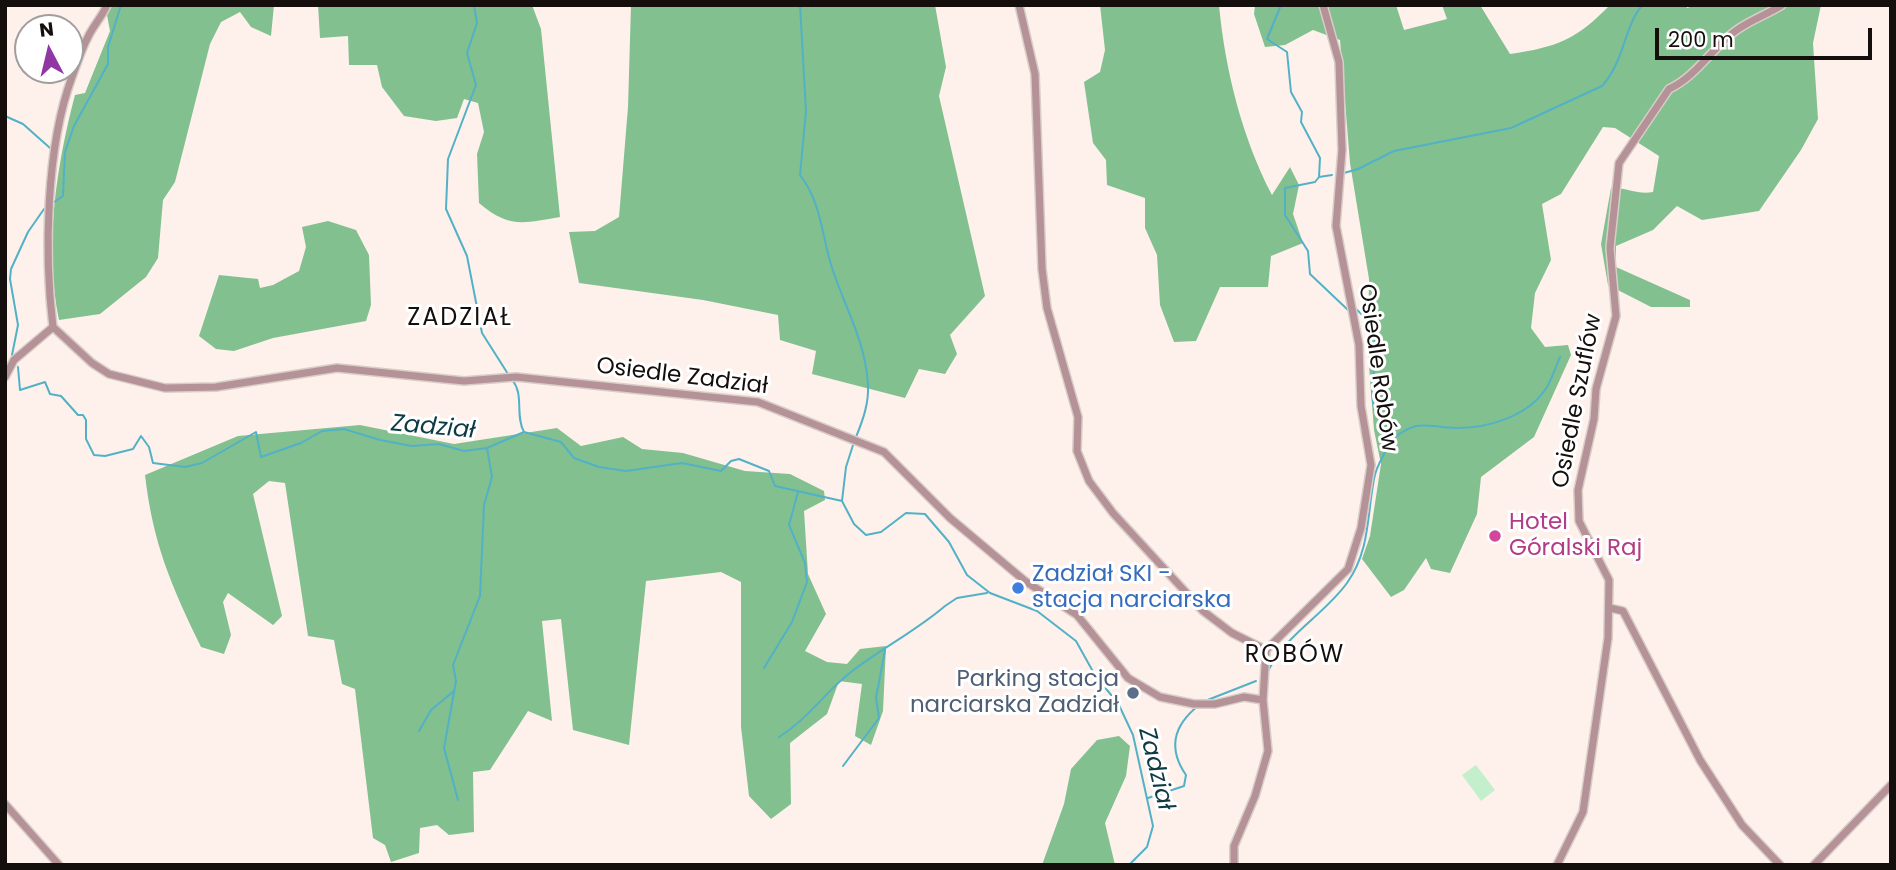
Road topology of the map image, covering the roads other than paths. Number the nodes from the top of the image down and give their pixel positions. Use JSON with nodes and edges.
{"nodes":[{"id":1,"x":107,"y":5,"type":"edge"},
{"id":2,"x":1020,"y":5,"type":"edge"},
{"id":3,"x":1322,"y":5,"type":"edge"},
{"id":4,"x":1782,"y":5,"type":"edge"},
{"id":5,"x":53,"y":327,"type":"junction"},
{"id":6,"x":5,"y":377,"type":"edge"},
{"id":7,"x":1610,"y":608,"type":"junction"},
{"id":8,"x":1266,"y":649,"type":"junction"},
{"id":9,"x":1263,"y":700,"type":"junction"},
{"id":10,"x":1891,"y":785,"type":"edge"},
{"id":11,"x":5,"y":804,"type":"edge"},
{"id":12,"x":59,"y":865,"type":"edge"},
{"id":13,"x":1234,"y":865,"type":"edge"},
{"id":14,"x":1557,"y":865,"type":"edge"},
{"id":15,"x":1780,"y":865,"type":"edge"},
{"id":16,"x":1814,"y":865,"type":"edge"}],
"edges":[{"from":1,"to":5,"type":"street"},
{"from":2,"to":8,"type":"street"},
{"from":3,"to":8,"type":"street","name":"Osiedle Robów"},
{"from":4,"to":7,"type":"street","name":"Osiedle Szuflów"},
{"from":5,"to":6,"type":"street"},
{"from":5,"to":9,"type":"street","name":"Osiedle Zadział"},
{"from":7,"to":14,"type":"street","name":"Osiedle Szuflów"},
{"from":7,"to":15,"type":"street"},
{"from":8,"to":9,"type":"street"},
{"from":9,"to":13,"type":"street"},
{"from":10,"to":16,"type":"street"},
{"from":11,"to":12,"type":"street"}]}
